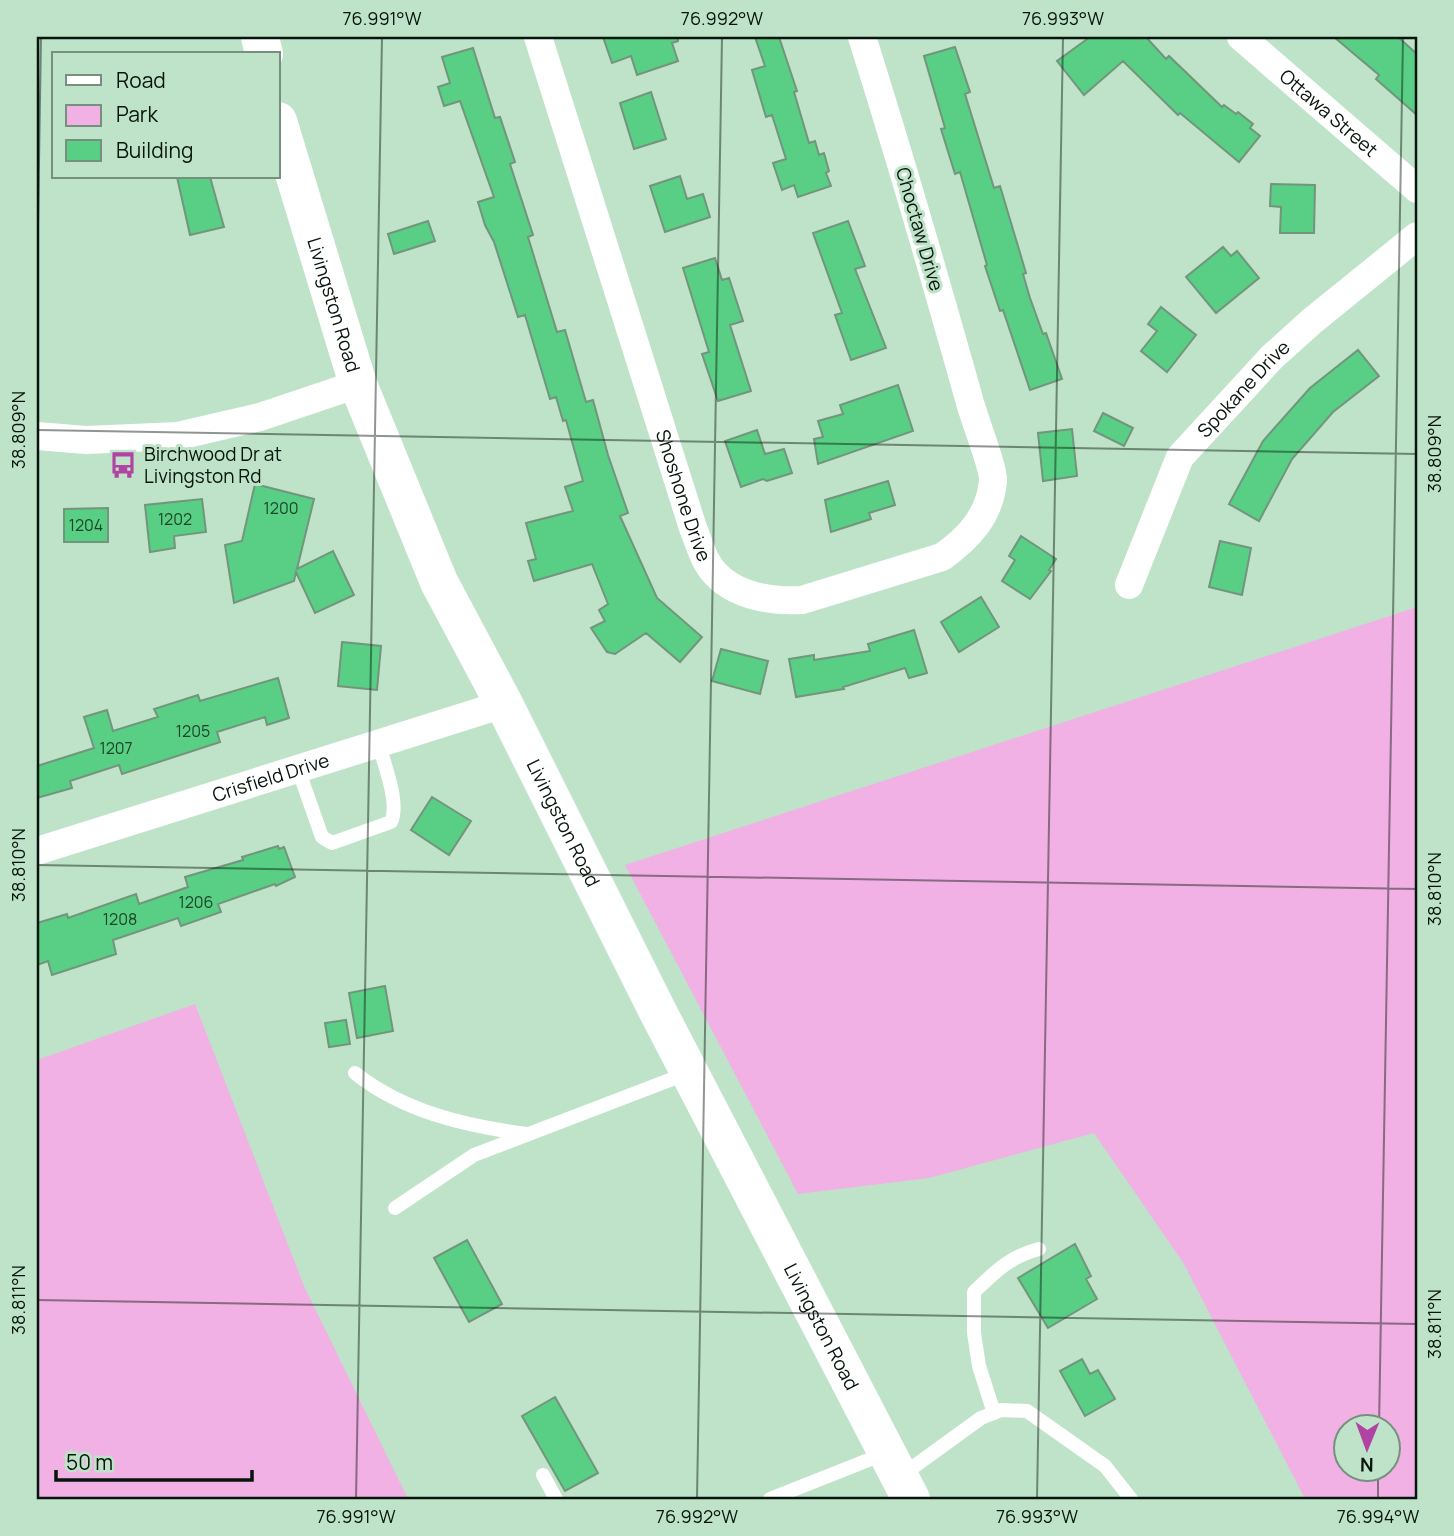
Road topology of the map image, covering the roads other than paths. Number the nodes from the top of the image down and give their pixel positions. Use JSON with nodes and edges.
{"nodes":[{"id":1,"x":538,"y":37,"type":"edge"},
{"id":2,"x":862,"y":37,"type":"edge"},
{"id":3,"x":1241,"y":37,"type":"edge"},
{"id":4,"x":280,"y":128,"type":"edge"},
{"id":5,"x":1417,"y":189,"type":"edge"},
{"id":6,"x":1417,"y":236,"type":"edge"},
{"id":7,"x":358,"y":384,"type":"junction"},
{"id":8,"x":975,"y":422,"type":"joint"},
{"id":9,"x":37,"y":436,"type":"edge"},
{"id":10,"x":1129,"y":585,"type":"dead end"},
{"id":11,"x":504,"y":704,"type":"junction"},
{"id":12,"x":379,"y":744,"type":"junction"},
{"id":13,"x":298,"y":769,"type":"junction"},
{"id":14,"x":37,"y":851,"type":"edge"},
{"id":15,"x":355,"y":1073,"type":"dead end"},
{"id":16,"x":690,"y":1073,"type":"junction"},
{"id":17,"x":528,"y":1135,"type":"junction"},
{"id":18,"x":395,"y":1208,"type":"dead end"},
{"id":19,"x":1039,"y":1249,"type":"dead end"},
{"id":20,"x":994,"y":1413,"type":"junction"},
{"id":21,"x":543,"y":1475,"type":"dead end"},
{"id":22,"x":899,"y":1476,"type":"edge"},
{"id":23,"x":556,"y":1499,"type":"edge"},
{"id":24,"x":770,"y":1499,"type":"edge"},
{"id":25,"x":1132,"y":1499,"type":"edge"}],
"edges":[{"from":1,"to":8,"type":"street","name":"Shoshone Drive"},
{"from":2,"to":8,"type":"street","name":"Choctaw Drive"},
{"from":3,"to":5,"type":"street","name":"Ottawa Street"},
{"from":4,"to":7,"type":"main road","name":"Livingston Road"},
{"from":6,"to":10,"type":"street","name":"Spokane Drive"},
{"from":7,"to":9,"type":"street"},
{"from":7,"to":11,"type":"main road","name":"Livingston Road"},
{"from":11,"to":12,"type":"street","name":"Crisfield Drive"},
{"from":11,"to":16,"type":"main road","name":"Livingston Road"},
{"from":12,"to":13,"type":"street","name":"Crisfield Drive"},
{"from":12,"to":13,"type":"lane"},
{"from":13,"to":14,"type":"street","name":"Crisfield Drive"},
{"from":15,"to":17,"type":"lane"},
{"from":16,"to":17,"type":"lane"},
{"from":16,"to":22,"type":"main road","name":"Livingston Road"},
{"from":17,"to":18,"type":"lane"},
{"from":19,"to":20,"type":"lane"},
{"from":20,"to":22,"type":"lane"},
{"from":20,"to":25,"type":"lane"},
{"from":21,"to":23,"type":"lane"},
{"from":22,"to":24,"type":"lane"}]}
